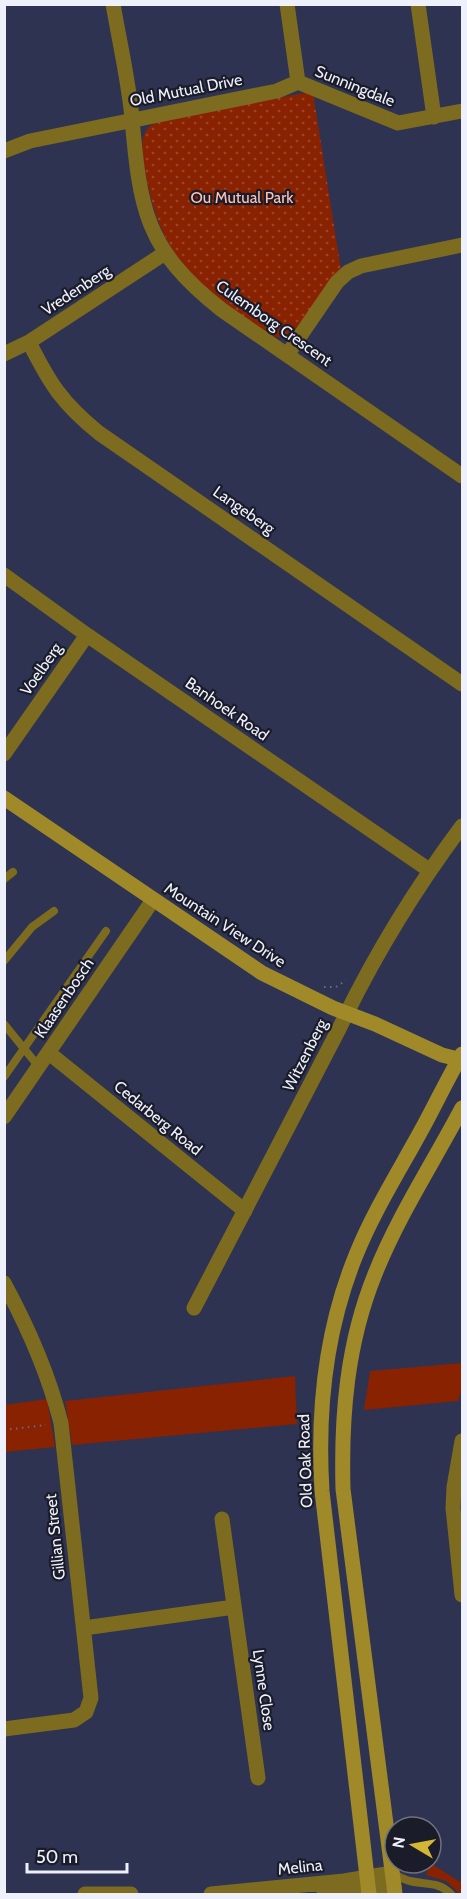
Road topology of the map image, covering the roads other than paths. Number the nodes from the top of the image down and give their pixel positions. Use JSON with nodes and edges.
{"nodes":[{"id":1,"x":113,"y":4,"type":"edge"},
{"id":2,"x":287,"y":4,"type":"edge"},
{"id":3,"x":418,"y":4,"type":"edge"},
{"id":4,"x":298,"y":82,"type":"junction"},
{"id":5,"x":462,"y":111,"type":"edge"},
{"id":6,"x":434,"y":117,"type":"junction"},
{"id":7,"x":132,"y":120,"type":"junction"},
{"id":8,"x":4,"y":151,"type":"edge"},
{"id":9,"x":462,"y":245,"type":"edge"},
{"id":10,"x":165,"y":253,"type":"junction"},
{"id":11,"x":29,"y":342,"type":"junction"},
{"id":12,"x":4,"y":354,"type":"edge"},
{"id":13,"x":287,"y":355,"type":"junction"},
{"id":14,"x":462,"y":476,"type":"edge"},
{"id":15,"x":4,"y":575,"type":"edge"},
{"id":16,"x":87,"y":634,"type":"junction"},
{"id":17,"x":462,"y":684,"type":"edge"},
{"id":18,"x":4,"y":754,"type":"edge"},
{"id":19,"x":4,"y":798,"type":"edge"},
{"id":20,"x":462,"y":826,"type":"edge"},
{"id":21,"x":429,"y":870,"type":"junction"},
{"id":22,"x":13,"y":872,"type":"dead end"},
{"id":23,"x":4,"y":879,"type":"edge"},
{"id":24,"x":153,"y":900,"type":"junction"},
{"id":25,"x":54,"y":911,"type":"dead end"},
{"id":26,"x":106,"y":931,"type":"dead end"},
{"id":27,"x":4,"y":961,"type":"edge"},
{"id":28,"x":346,"y":1013,"type":"junction"},
{"id":29,"x":4,"y":1024,"type":"edge"},
{"id":30,"x":24,"y":1049,"type":"junction"},
{"id":31,"x":49,"y":1053,"type":"junction"},
{"id":32,"x":442,"y":1055,"type":"junction"},
{"id":33,"x":462,"y":1058,"type":"edge"},
{"id":34,"x":39,"y":1067,"type":"junction"},
{"id":35,"x":4,"y":1077,"type":"edge"},
{"id":36,"x":456,"y":1080,"type":"edge"},
{"id":37,"x":462,"y":1108,"type":"edge"},
{"id":38,"x":4,"y":1117,"type":"edge"},
{"id":39,"x":245,"y":1211,"type":"junction"},
{"id":40,"x":4,"y":1283,"type":"edge"},
{"id":41,"x":194,"y":1308,"type":"dead end"},
{"id":42,"x":462,"y":1441,"type":"edge"},
{"id":43,"x":222,"y":1519,"type":"dead end"},
{"id":44,"x":462,"y":1594,"type":"edge"},
{"id":45,"x":234,"y":1607,"type":"junction"},
{"id":46,"x":84,"y":1628,"type":"junction"},
{"id":47,"x":4,"y":1729,"type":"edge"},
{"id":48,"x":258,"y":1778,"type":"dead end"},
{"id":49,"x":397,"y":1884,"type":"edge"},
{"id":50,"x":368,"y":1886,"type":"edge"},
{"id":51,"x":85,"y":1894,"type":"edge"},
{"id":52,"x":130,"y":1894,"type":"edge"},
{"id":53,"x":211,"y":1894,"type":"edge"},
{"id":54,"x":324,"y":1894,"type":"edge"},
{"id":55,"x":450,"y":1894,"type":"edge"}],
"edges":[{"from":1,"to":7,"type":"street","name":"Culemborg Crescent"},
{"from":2,"to":4,"type":"street"},
{"from":3,"to":6,"type":"street"},
{"from":4,"to":6,"type":"street","name":"Sunningdale"},
{"from":4,"to":7,"type":"street","name":"Old Mutual Drive"},
{"from":5,"to":6,"type":"street","name":"Sunningdale"},
{"from":7,"to":8,"type":"street","name":"Old Mutual Drive"},
{"from":7,"to":10,"type":"street","name":"Culemborg Crescent"},
{"from":9,"to":13,"type":"street"},
{"from":10,"to":11,"type":"street","name":"Vredenberg"},
{"from":10,"to":13,"type":"street","name":"Culemborg Crescent"},
{"from":11,"to":12,"type":"street","name":"Vredenberg"},
{"from":11,"to":17,"type":"street","name":"Langeberg"},
{"from":13,"to":14,"type":"street","name":"Culemborg Crescent"},
{"from":15,"to":16,"type":"street","name":"Banhoek Road"},
{"from":16,"to":18,"type":"street","name":"Voelberg"},
{"from":16,"to":21,"type":"street","name":"Banhoek Road"},
{"from":19,"to":24,"type":"main road","name":"Mountain View Drive"},
{"from":20,"to":21,"type":"street","name":"Witzenberg"},
{"from":21,"to":28,"type":"street","name":"Witzenberg"},
{"from":22,"to":23,"type":"lane"},
{"from":24,"to":28,"type":"main road","name":"Mountain View Drive"},
{"from":24,"to":31,"type":"street","name":"Klaasenbosch"},
{"from":25,"to":27,"type":"lane"},
{"from":26,"to":30,"type":"lane"},
{"from":28,"to":32,"type":"main road","name":"Mountain View Drive"},
{"from":28,"to":39,"type":"street","name":"Witzenberg"},
{"from":29,"to":30,"type":"lane"},
{"from":30,"to":34,"type":"lane"},
{"from":30,"to":35,"type":"lane"},
{"from":31,"to":34,"type":"street","name":"Klaasenbosch"},
{"from":31,"to":39,"type":"street","name":"Cedarberg Road"},
{"from":32,"to":33,"type":"main road","name":"Mountain View Drive"},
{"from":32,"to":36,"type":"main road"},
{"from":33,"to":36,"type":"main road","name":"Old Oak Road"},
{"from":34,"to":38,"type":"street","name":"Klaasenbosch"},
{"from":36,"to":50,"type":"main road","name":"Old Oak Road"},
{"from":37,"to":49,"type":"main road"},
{"from":39,"to":41,"type":"street","name":"Witzenberg"},
{"from":40,"to":46,"type":"street","name":"Gillian Street"},
{"from":42,"to":44,"type":"street"},
{"from":43,"to":45,"type":"street","name":"Lynne Close"},
{"from":45,"to":46,"type":"street"},
{"from":45,"to":48,"type":"street","name":"Lynne Close"},
{"from":46,"to":47,"type":"street","name":"Gillian Street"},
{"from":49,"to":50,"type":"street","name":"Melina"},
{"from":49,"to":55,"type":"lane"},
{"from":50,"to":53,"type":"street","name":"Melina"},
{"from":50,"to":54,"type":"street","name":"Melina"},
{"from":51,"to":52,"type":"street"}]}
